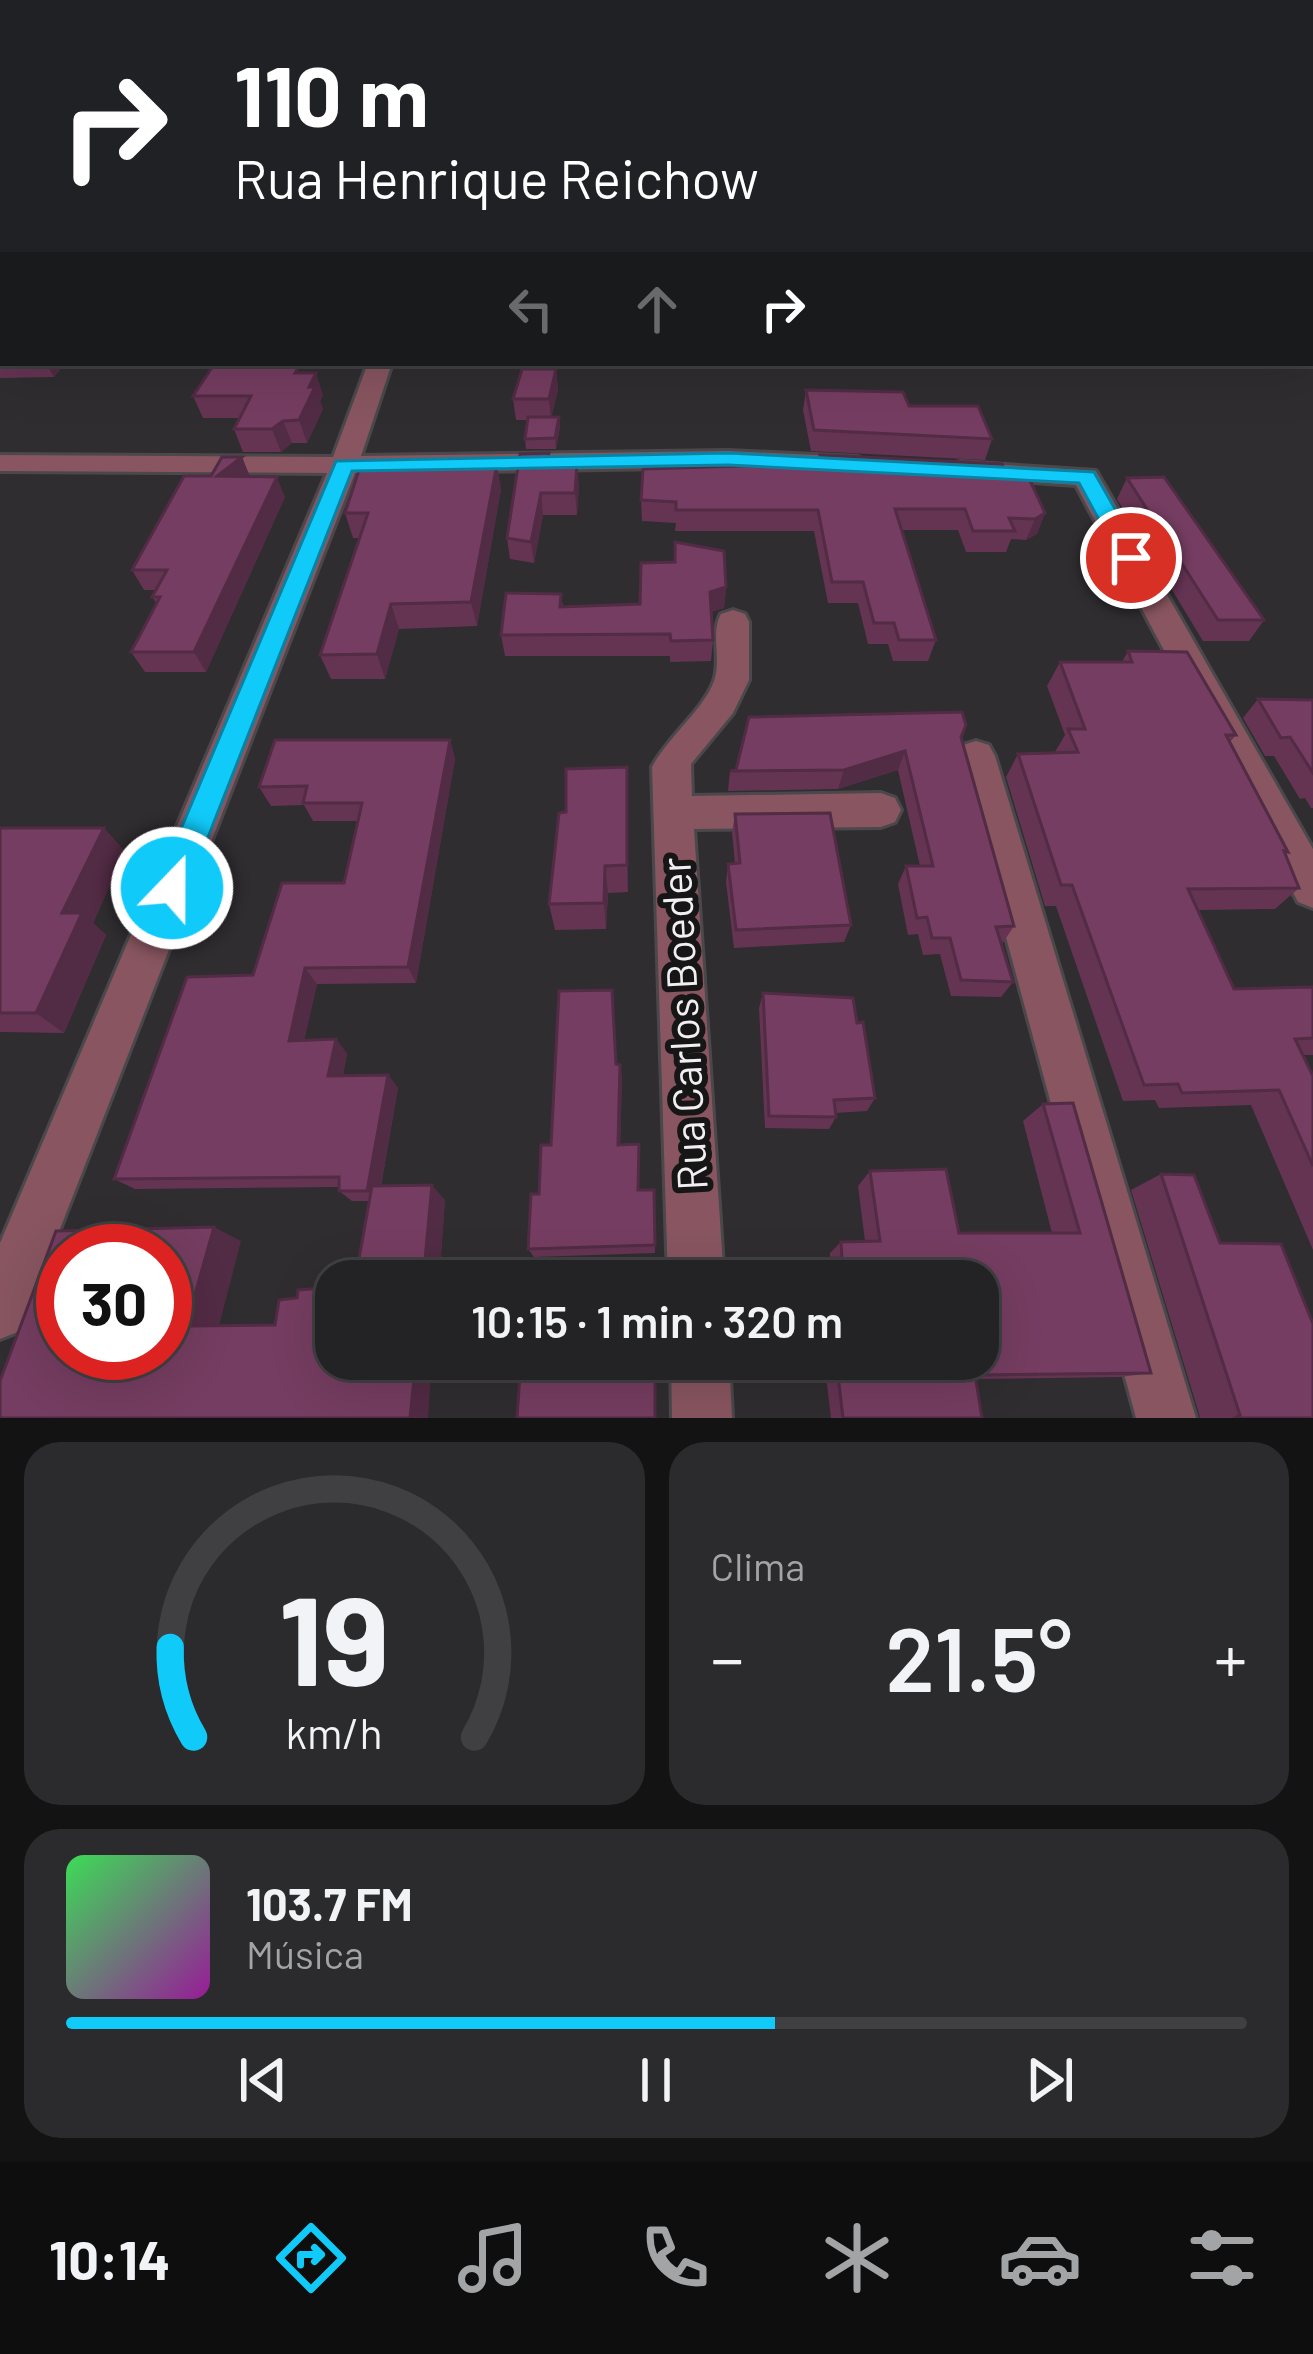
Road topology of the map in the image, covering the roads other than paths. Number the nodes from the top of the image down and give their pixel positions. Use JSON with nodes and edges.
{"nodes":[{"id":1,"x":379,"y":366,"type":"edge"},
{"id":2,"x":344,"y":465,"type":"junction"},
{"id":3,"x":895,"y":467,"type":"edge"},
{"id":4,"x":4,"y":468,"type":"edge"},
{"id":5,"x":943,"y":470,"type":"edge"},
{"id":6,"x":734,"y":622,"type":"dead end"},
{"id":7,"x":976,"y":756,"type":"dead end"},
{"id":8,"x":673,"y":790,"type":"junction"},
{"id":9,"x":881,"y":810,"type":"dead end"},
{"id":10,"x":1313,"y":890,"type":"edge"},
{"id":11,"x":695,"y":1260,"type":"edge"},
{"id":12,"x":0,"y":1311,"type":"edge"},
{"id":13,"x":701,"y":1380,"type":"edge"},
{"id":14,"x":702,"y":1418,"type":"edge"},
{"id":15,"x":1166,"y":1418,"type":"edge"}],
"edges":[{"from":1,"to":2,"type":"street"},
{"from":2,"to":3,"type":"street"},
{"from":2,"to":4,"type":"street"},
{"from":2,"to":12,"type":"street"},
{"from":5,"to":10,"type":"street"},
{"from":6,"to":8,"type":"street"},
{"from":7,"to":15,"type":"street"},
{"from":8,"to":9,"type":"street"},
{"from":8,"to":11,"type":"street","name":"Rua Carlos Boeder"},
{"from":13,"to":14,"type":"street"}]}
